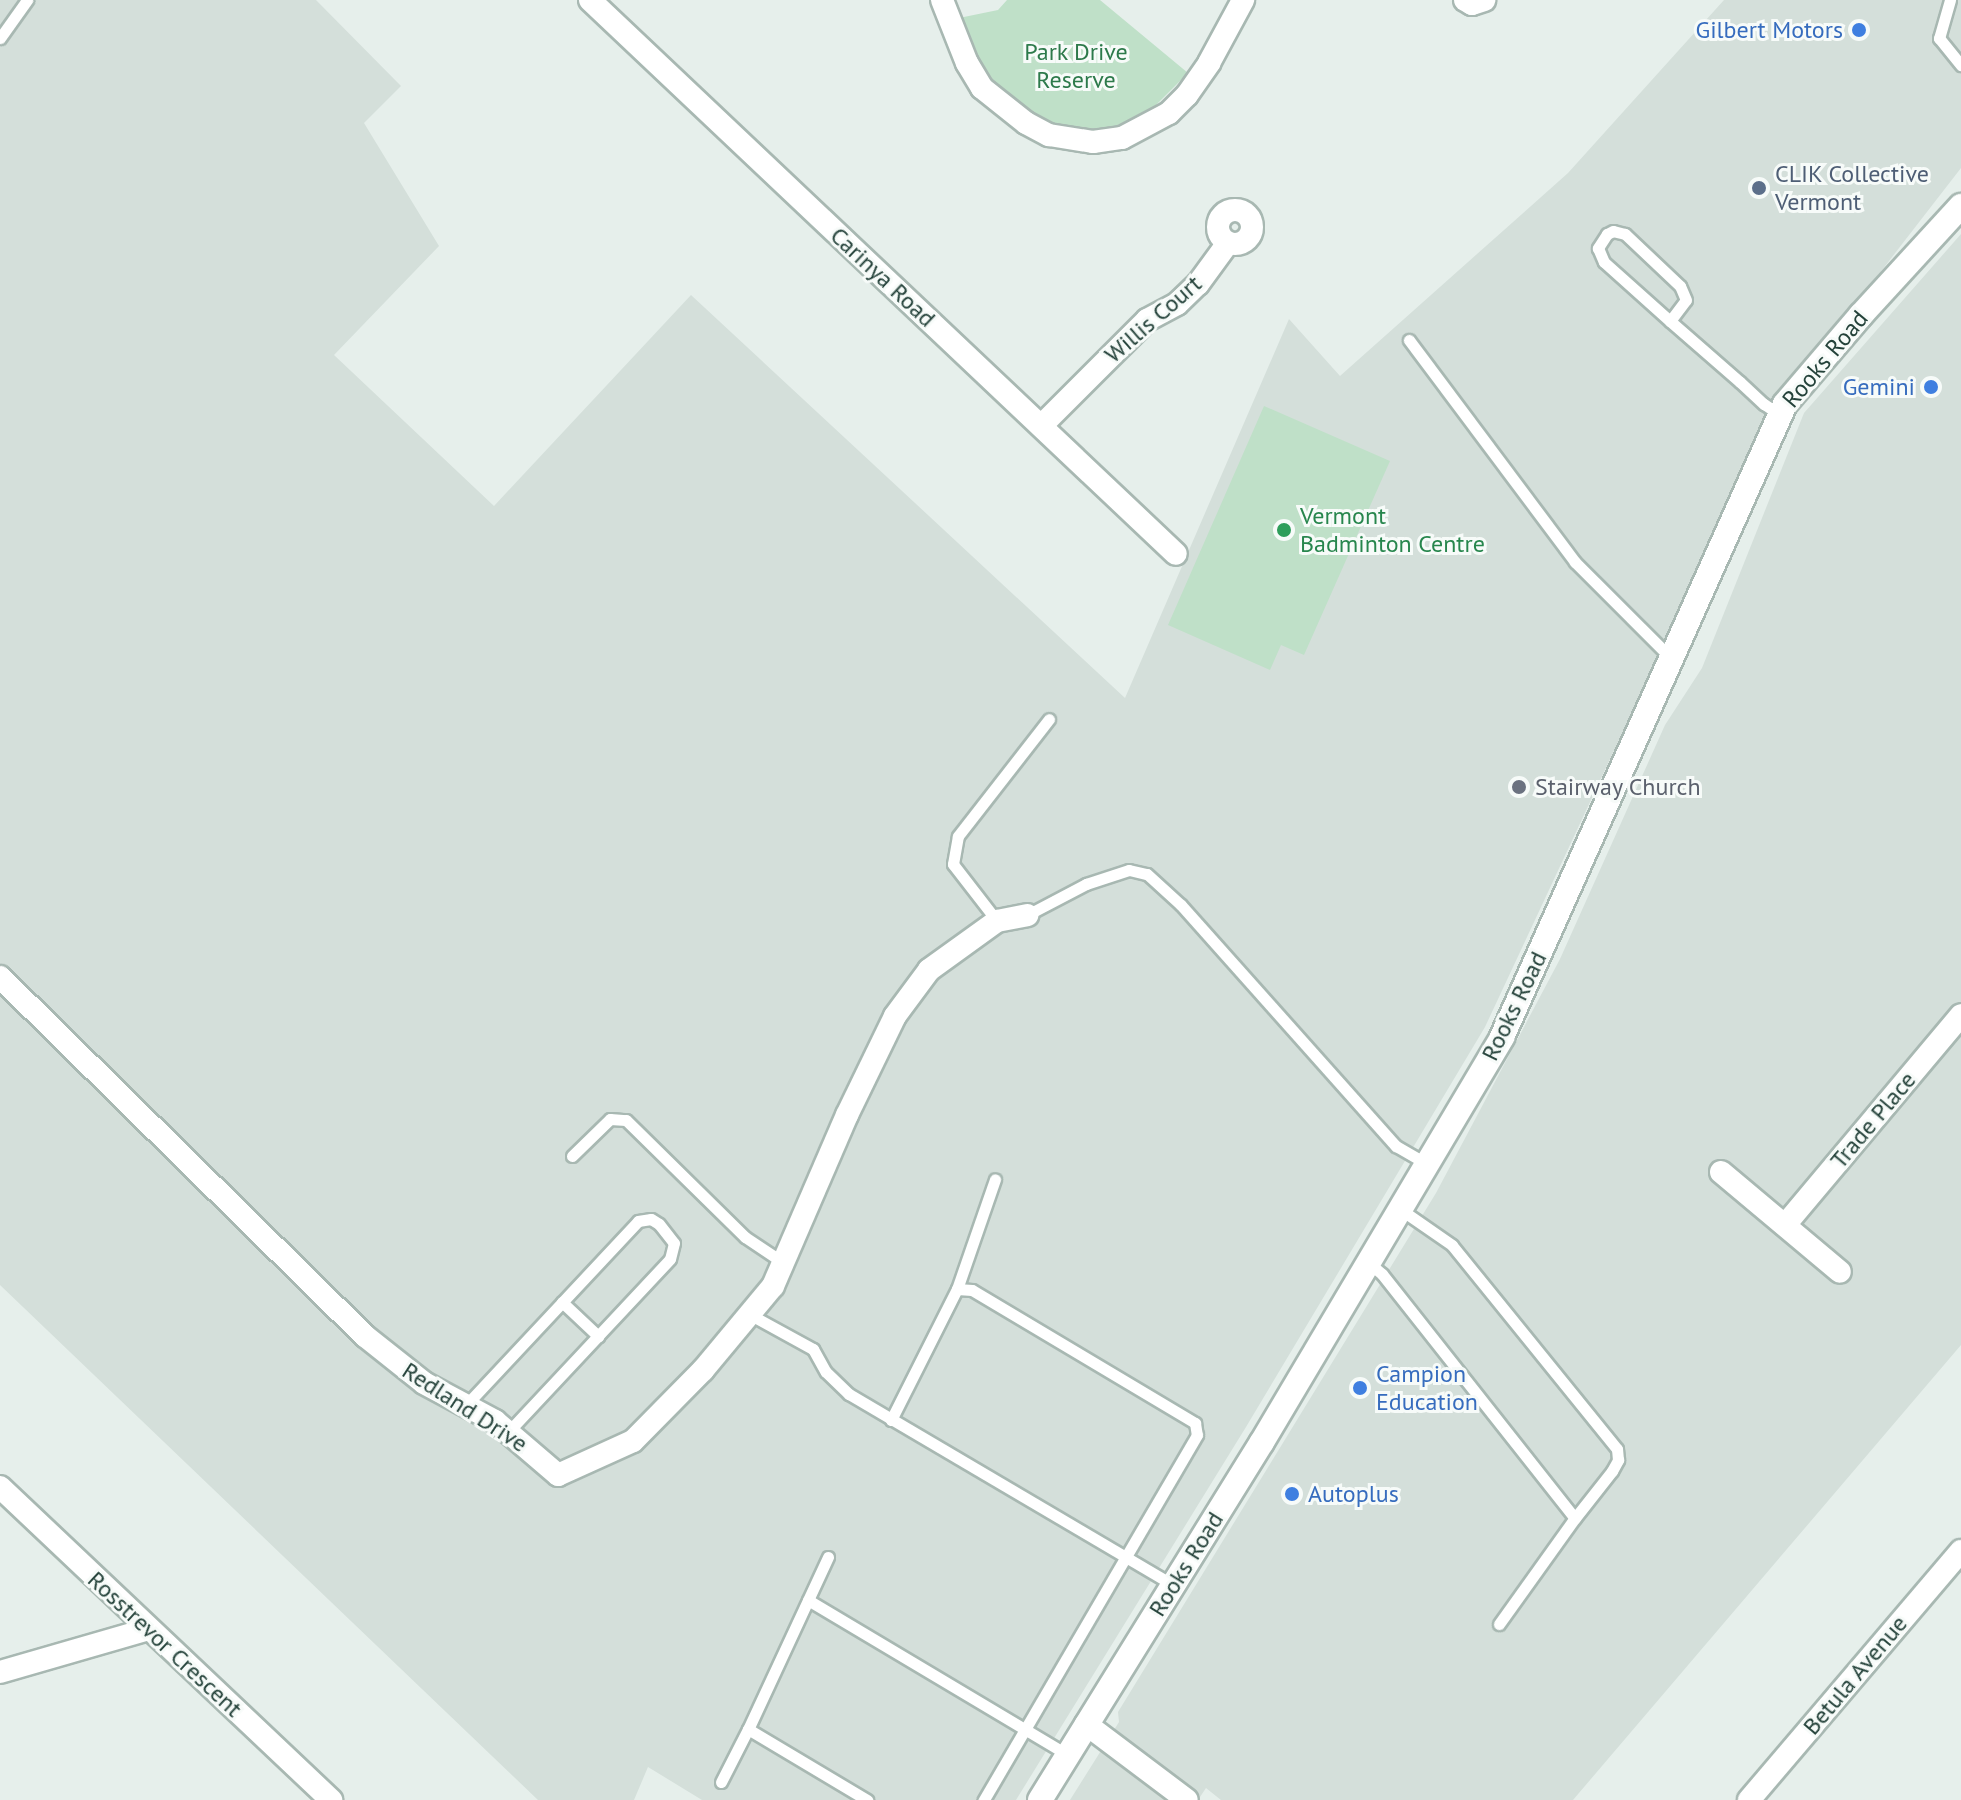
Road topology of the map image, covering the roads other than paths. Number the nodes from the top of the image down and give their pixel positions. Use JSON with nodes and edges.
{"nodes":[{"id":1,"x":27,"y":0,"type":"edge"},
{"id":2,"x":590,"y":0,"type":"edge"},
{"id":3,"x":942,"y":0,"type":"edge"},
{"id":4,"x":1243,"y":0,"type":"edge"},
{"id":5,"x":1465,"y":0,"type":"edge"},
{"id":6,"x":1484,"y":0,"type":"edge"},
{"id":7,"x":1950,"y":0,"type":"edge"},
{"id":8,"x":0,"y":38,"type":"edge"},
{"id":9,"x":1961,"y":65,"type":"edge"},
{"id":10,"x":1957,"y":219,"type":"edge"},
{"id":11,"x":1228,"y":243,"type":"dead end"},
{"id":12,"x":1670,"y":321,"type":"junction"},
{"id":13,"x":1409,"y":340,"type":"dead end"},
{"id":14,"x":1779,"y":414,"type":"junction"},
{"id":15,"x":1041,"y":426,"type":"junction"},
{"id":16,"x":1176,"y":554,"type":"dead end"},
{"id":17,"x":1672,"y":659,"type":"junction"},
{"id":18,"x":1049,"y":719,"type":"dead end"},
{"id":19,"x":1027,"y":915,"type":"joint"},
{"id":20,"x":997,"y":921,"type":"junction"},
{"id":21,"x":0,"y":977,"type":"edge"},
{"id":22,"x":1961,"y":1015,"type":"edge"},
{"id":23,"x":572,"y":1156,"type":"dead end"},
{"id":24,"x":1426,"y":1163,"type":"junction"},
{"id":25,"x":1721,"y":1172,"type":"dead end"},
{"id":26,"x":995,"y":1179,"type":"dead end"},
{"id":27,"x":1400,"y":1209,"type":"junction"},
{"id":28,"x":1785,"y":1225,"type":"junction"},
{"id":29,"x":784,"y":1263,"type":"junction"},
{"id":30,"x":1369,"y":1263,"type":"junction"},
{"id":31,"x":1840,"y":1272,"type":"dead end"},
{"id":32,"x":957,"y":1289,"type":"junction"},
{"id":33,"x":562,"y":1302,"type":"junction"},
{"id":34,"x":749,"y":1314,"type":"junction"},
{"id":35,"x":598,"y":1336,"type":"junction"},
{"id":36,"x":466,"y":1405,"type":"junction"},
{"id":37,"x":891,"y":1420,"type":"junction"},
{"id":38,"x":509,"y":1431,"type":"junction"},
{"id":39,"x":0,"y":1487,"type":"edge"},
{"id":40,"x":1575,"y":1518,"type":"junction"},
{"id":41,"x":1961,"y":1551,"type":"edge"},
{"id":42,"x":828,"y":1557,"type":"dead end"},
{"id":43,"x":1127,"y":1559,"type":"junction"},
{"id":44,"x":1173,"y":1585,"type":"junction"},
{"id":45,"x":808,"y":1600,"type":"junction"},
{"id":46,"x":1499,"y":1624,"type":"dead end"},
{"id":47,"x":149,"y":1629,"type":"junction"},
{"id":48,"x":0,"y":1672,"type":"edge"},
{"id":49,"x":1086,"y":1724,"type":"junction"},
{"id":50,"x":748,"y":1729,"type":"junction"},
{"id":51,"x":1026,"y":1730,"type":"junction"},
{"id":52,"x":1068,"y":1755,"type":"junction"},
{"id":53,"x":721,"y":1782,"type":"dead end"},
{"id":54,"x":331,"y":1800,"type":"edge"},
{"id":55,"x":867,"y":1800,"type":"edge"},
{"id":56,"x":984,"y":1800,"type":"edge"},
{"id":57,"x":1040,"y":1800,"type":"edge"},
{"id":58,"x":1187,"y":1800,"type":"edge"},
{"id":59,"x":1749,"y":1800,"type":"edge"}],
"edges":[{"from":1,"to":8,"type":"lane"},
{"from":2,"to":15,"type":"street","name":"Carinya Road"},
{"from":3,"to":4,"type":"street"},
{"from":5,"to":6,"type":"street"},
{"from":7,"to":9,"type":"lane"},
{"from":10,"to":14,"type":"street","name":"Rooks Road"},
{"from":11,"to":15,"type":"street","name":"Willis Court"},
{"from":12,"to":12,"type":"lane"},
{"from":12,"to":14,"type":"lane"},
{"from":13,"to":17,"type":"lane"},
{"from":14,"to":17,"type":"street","name":"Rooks Road"},
{"from":15,"to":16,"type":"street","name":"Carinya Road"},
{"from":17,"to":24,"type":"street","name":"Rooks Road"},
{"from":18,"to":20,"type":"lane"},
{"from":19,"to":20,"type":"street","name":"Redland Drive"},
{"from":19,"to":24,"type":"lane"},
{"from":20,"to":29,"type":"street","name":"Redland Drive"},
{"from":21,"to":36,"type":"street","name":"Redland Drive"},
{"from":22,"to":28,"type":"street","name":"Trade Place"},
{"from":23,"to":29,"type":"lane"},
{"from":24,"to":27,"type":"street","name":"Rooks Road"},
{"from":25,"to":28,"type":"street"},
{"from":26,"to":32,"type":"lane"},
{"from":27,"to":30,"type":"street","name":"Rooks Road"},
{"from":27,"to":40,"type":"lane"},
{"from":28,"to":31,"type":"street"},
{"from":29,"to":34,"type":"street","name":"Redland Drive"},
{"from":30,"to":40,"type":"lane"},
{"from":30,"to":44,"type":"street","name":"Rooks Road"},
{"from":32,"to":37,"type":"lane"},
{"from":32,"to":43,"type":"lane"},
{"from":33,"to":35,"type":"lane"},
{"from":33,"to":35,"type":"lane"},
{"from":33,"to":36,"type":"lane"},
{"from":34,"to":37,"type":"lane"},
{"from":34,"to":38,"type":"street","name":"Redland Drive"},
{"from":35,"to":38,"type":"lane"},
{"from":36,"to":38,"type":"street","name":"Redland Drive"},
{"from":37,"to":43,"type":"lane"},
{"from":39,"to":47,"type":"street","name":"Rosstrevor Crescent"},
{"from":40,"to":46,"type":"lane"},
{"from":41,"to":59,"type":"street","name":"Betula Avenue"},
{"from":42,"to":45,"type":"lane"},
{"from":43,"to":44,"type":"lane"},
{"from":43,"to":51,"type":"lane"},
{"from":44,"to":49,"type":"street","name":"Rooks Road"},
{"from":45,"to":50,"type":"lane"},
{"from":45,"to":51,"type":"lane"},
{"from":47,"to":48,"type":"street"},
{"from":47,"to":54,"type":"street","name":"Rosstrevor Crescent"},
{"from":49,"to":52,"type":"street","name":"Rooks Road"},
{"from":49,"to":58,"type":"street"},
{"from":50,"to":53,"type":"lane"},
{"from":50,"to":55,"type":"lane"},
{"from":51,"to":52,"type":"lane"},
{"from":51,"to":56,"type":"lane"},
{"from":52,"to":57,"type":"street","name":"Rooks Road"}]}
